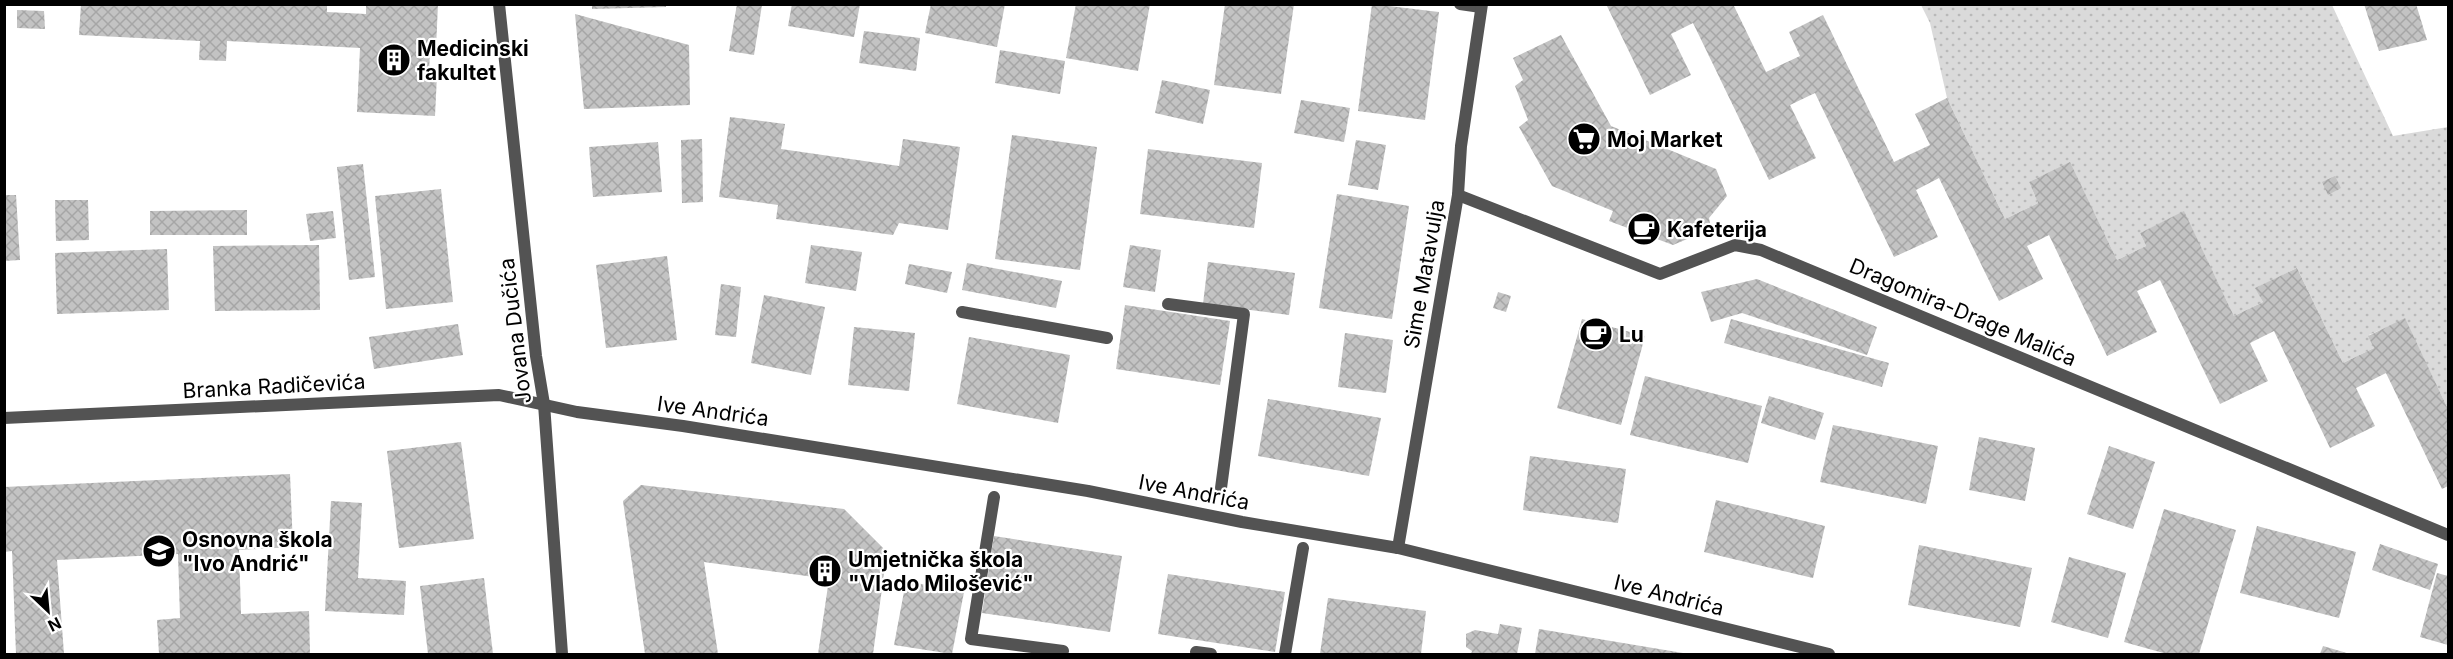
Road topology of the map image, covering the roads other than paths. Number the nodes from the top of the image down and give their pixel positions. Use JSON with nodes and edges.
{"nodes":[{"id":1,"x":499,"y":4,"type":"edge"},
{"id":2,"x":1460,"y":4,"type":"edge"},
{"id":3,"x":1481,"y":6,"type":"edge"},
{"id":4,"x":1458,"y":195,"type":"junction"},
{"id":5,"x":1168,"y":304,"type":"dead end"},
{"id":6,"x":962,"y":312,"type":"dead end"},
{"id":7,"x":1107,"y":338,"type":"dead end"},
{"id":8,"x":544,"y":404,"type":"junction"},
{"id":9,"x":4,"y":418,"type":"edge"},
{"id":10,"x":1221,"y":488,"type":"dead end"},
{"id":11,"x":994,"y":497,"type":"dead end"},
{"id":12,"x":2448,"y":535,"type":"edge"},
{"id":13,"x":1303,"y":548,"type":"dead end"},
{"id":14,"x":1398,"y":548,"type":"junction"},
{"id":15,"x":1063,"y":651,"type":"dead end"},
{"id":16,"x":1196,"y":652,"type":"dead end"},
{"id":17,"x":562,"y":654,"type":"edge"},
{"id":18,"x":1210,"y":654,"type":"edge"},
{"id":19,"x":1285,"y":654,"type":"edge"},
{"id":20,"x":1828,"y":654,"type":"edge"}],
"edges":[{"from":1,"to":8,"type":"street","name":"Jovana Dučića"},
{"from":2,"to":3,"type":"street"},
{"from":3,"to":4,"type":"street","name":"Sime Matavulja"},
{"from":4,"to":12,"type":"street","name":"Dragomira-Drage Malića"},
{"from":4,"to":14,"type":"street","name":"Sime Matavulja"},
{"from":5,"to":10,"type":"street"},
{"from":6,"to":7,"type":"street"},
{"from":8,"to":9,"type":"street","name":"Branka Radičevića"},
{"from":8,"to":14,"type":"street","name":"Ive Andrića"},
{"from":8,"to":17,"type":"street","name":"Jovana Dučića"},
{"from":11,"to":15,"type":"street"},
{"from":13,"to":19,"type":"street"},
{"from":14,"to":20,"type":"street","name":"Ive Andrića"},
{"from":16,"to":18,"type":"street"}]}
